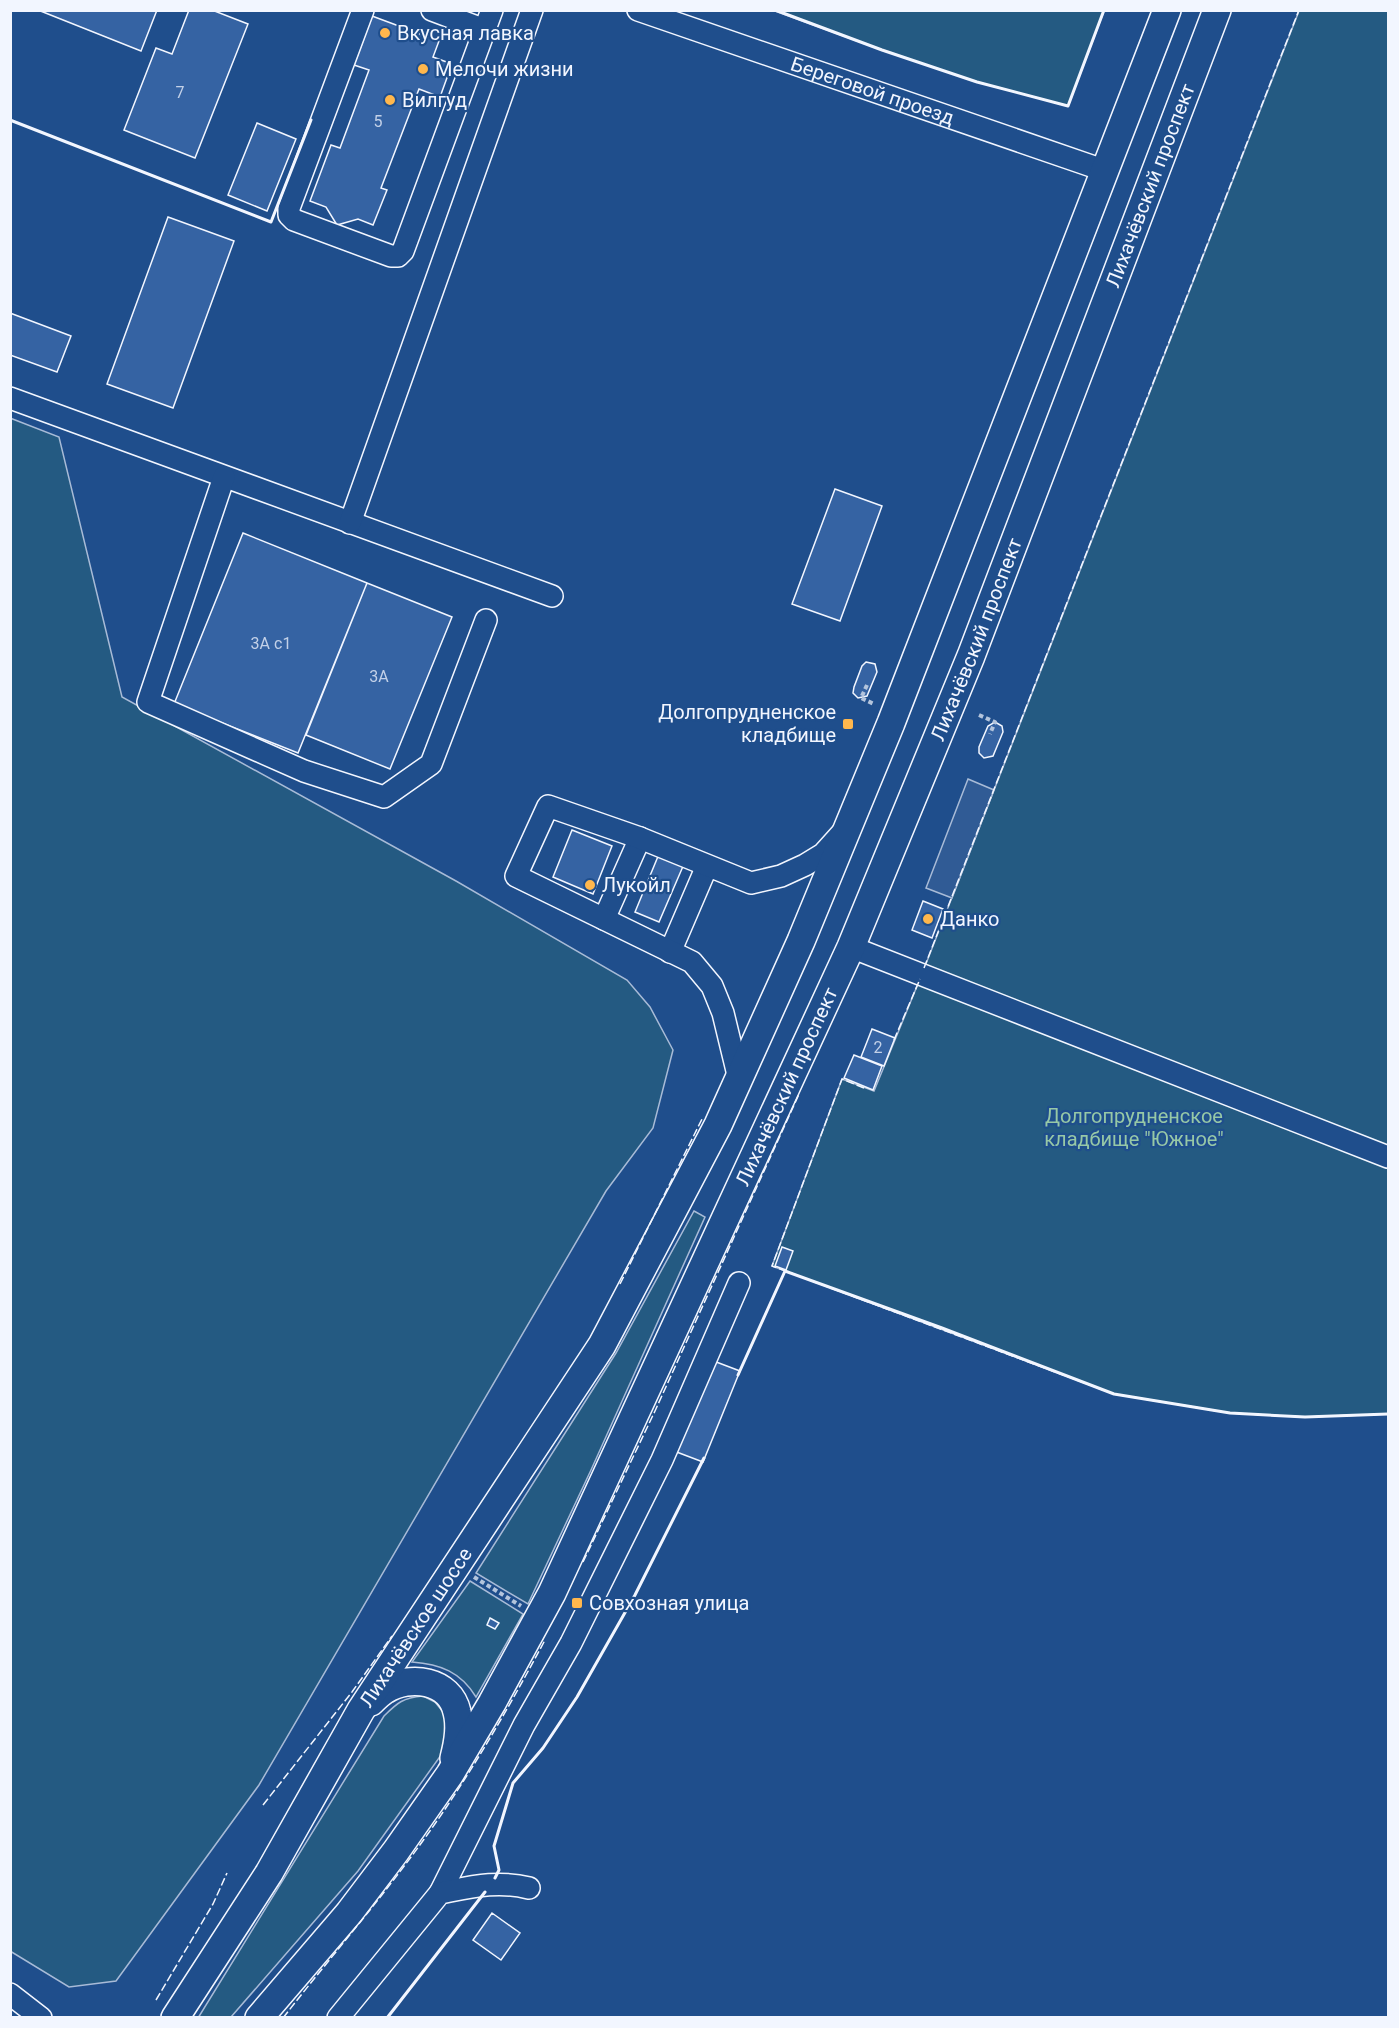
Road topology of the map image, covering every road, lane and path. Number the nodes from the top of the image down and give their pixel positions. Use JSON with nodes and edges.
{"nodes":[{"id":1,"x":363,"y":10,"type":"edge"},
{"id":2,"x":432,"y":10,"type":"edge"},
{"id":3,"x":532,"y":10,"type":"edge"},
{"id":4,"x":638,"y":10,"type":"edge"},
{"id":5,"x":1167,"y":10,"type":"edge"},
{"id":6,"x":1217,"y":10,"type":"edge"},
{"id":7,"x":489,"y":20,"type":"edge"},
{"id":8,"x":1106,"y":171,"type":"junction"},
{"id":9,"x":10,"y":398,"type":"edge"},
{"id":10,"x":224,"y":477,"type":"junction"},
{"id":11,"x":350,"y":523,"type":"junction"},
{"id":12,"x":552,"y":596,"type":"dead end"},
{"id":13,"x":486,"y":620,"type":"dead end"},
{"id":14,"x":867,"y":686,"type":"dead end"},
{"id":15,"x":874,"y":704,"type":"dead end"},
{"id":16,"x":979,"y":716,"type":"dead end"},
{"id":17,"x":990,"y":734,"type":"dead end"},
{"id":18,"x":846,"y":829,"type":"junction"},
{"id":19,"x":640,"y":838,"type":"junction"},
{"id":20,"x":707,"y":866,"type":"junction"},
{"id":21,"x":604,"y":919,"type":"junction"},
{"id":22,"x":851,"y":947,"type":"junction"},
{"id":23,"x":670,"y":952,"type":"junction"},
{"id":24,"x":739,"y":1079,"type":"junction"},
{"id":25,"x":1389,"y":1157,"type":"edge"},
{"id":26,"x":739,"y":1283,"type":"dead end"},
{"id":27,"x":473,"y":1577,"type":"dead end"},
{"id":28,"x":525,"y":1609,"type":"dead end"},
{"id":29,"x":361,"y":1710,"type":"junction"},
{"id":30,"x":450,"y":1774,"type":"junction"},
{"id":31,"x":529,"y":1888,"type":"dead end"},
{"id":32,"x":440,"y":1893,"type":"junction"},
{"id":33,"x":10,"y":1994,"type":"edge"},
{"id":34,"x":41,"y":2018,"type":"edge"},
{"id":35,"x":175,"y":2018,"type":"edge"},
{"id":36,"x":259,"y":2018,"type":"edge"},
{"id":37,"x":338,"y":2018,"type":"edge"}],
"edges":[{"from":1,"to":7,"type":"street"},
{"from":2,"to":7,"type":"street"},
{"from":3,"to":11,"type":"street"},
{"from":4,"to":8,"type":"street","name":"Береговой проезд"},
{"from":5,"to":8,"type":"main road"},
{"from":6,"to":22,"type":"main road","name":"Лихачёвский проспект"},
{"from":8,"to":18,"type":"main road"},
{"from":9,"to":10,"type":"street"},
{"from":10,"to":11,"type":"street"},
{"from":10,"to":13,"type":"street"},
{"from":11,"to":12,"type":"street"},
{"from":14,"to":15,"type":"path"},
{"from":16,"to":17,"type":"path"},
{"from":18,"to":20,"type":"street"},
{"from":18,"to":24,"type":"main road"},
{"from":19,"to":20,"type":"street"},
{"from":19,"to":21,"type":"street"},
{"from":19,"to":21,"type":"street"},
{"from":20,"to":23,"type":"street"},
{"from":21,"to":23,"type":"street"},
{"from":22,"to":25,"type":"street"},
{"from":22,"to":30,"type":"main road","name":"Лихачёвский проспект"},
{"from":23,"to":24,"type":"street"},
{"from":24,"to":29,"type":"main road","name":"Лихачёвское шоссе"},
{"from":26,"to":32,"type":"street"},
{"from":27,"to":28,"type":"path"},
{"from":29,"to":30,"type":"main road"},
{"from":29,"to":35,"type":"main road","name":"Лихачёвское шоссе"},
{"from":30,"to":36,"type":"main road"},
{"from":31,"to":32,"type":"street"},
{"from":32,"to":37,"type":"street"},
{"from":33,"to":34,"type":"street"}]}
